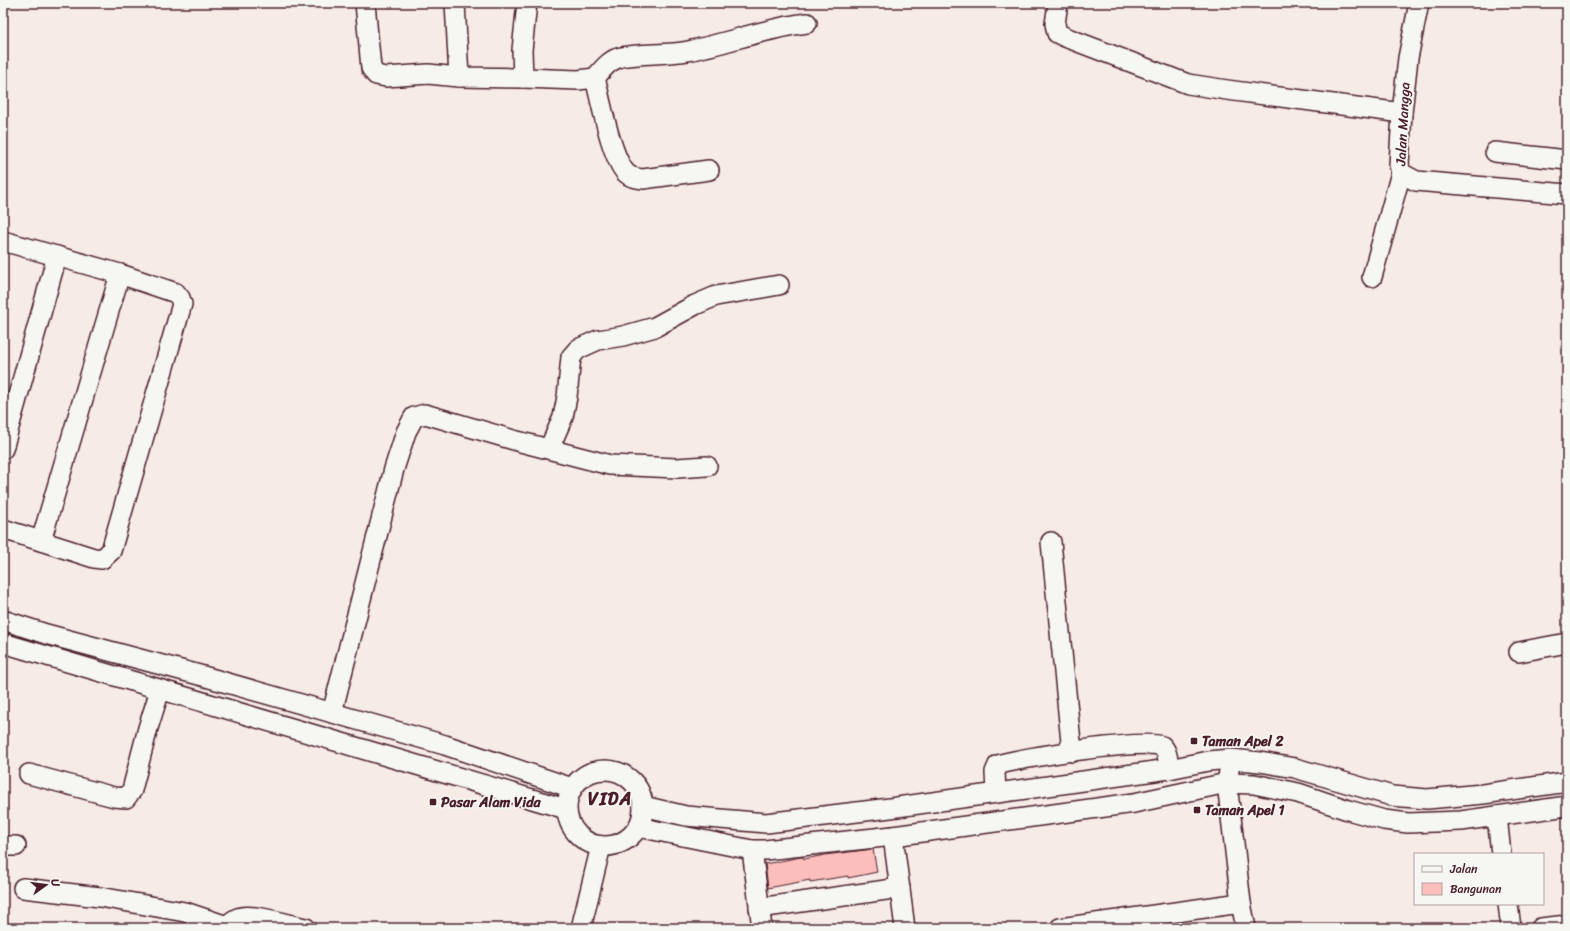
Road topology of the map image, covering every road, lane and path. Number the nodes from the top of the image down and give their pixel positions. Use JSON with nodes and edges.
{"nodes":[{"id":1,"x":365,"y":3,"type":"edge"},
{"id":2,"x":455,"y":3,"type":"edge"},
{"id":3,"x":527,"y":3,"type":"edge"},
{"id":4,"x":1058,"y":3,"type":"edge"},
{"id":5,"x":1419,"y":3,"type":"edge"},
{"id":6,"x":807,"y":23,"type":"dead end"},
{"id":7,"x":459,"y":77,"type":"junction"},
{"id":8,"x":523,"y":78,"type":"junction"},
{"id":9,"x":595,"y":78,"type":"junction"},
{"id":10,"x":1402,"y":113,"type":"junction"},
{"id":11,"x":1495,"y":152,"type":"dead end"},
{"id":12,"x":1567,"y":160,"type":"edge"},
{"id":13,"x":709,"y":170,"type":"dead end"},
{"id":14,"x":1401,"y":173,"type":"junction"},
{"id":15,"x":1567,"y":194,"type":"edge"},
{"id":16,"x":3,"y":241,"type":"edge"},
{"id":17,"x":57,"y":256,"type":"junction"},
{"id":18,"x":120,"y":274,"type":"junction"},
{"id":19,"x":1372,"y":277,"type":"dead end"},
{"id":20,"x":779,"y":285,"type":"dead end"},
{"id":21,"x":9,"y":406,"type":"edge"},
{"id":22,"x":3,"y":448,"type":"edge"},
{"id":23,"x":549,"y":449,"type":"junction"},
{"id":24,"x":707,"y":466,"type":"dead end"},
{"id":25,"x":3,"y":529,"type":"edge"},
{"id":26,"x":41,"y":541,"type":"junction"},
{"id":27,"x":1051,"y":542,"type":"dead end"},
{"id":28,"x":3,"y":620,"type":"edge"},
{"id":29,"x":3,"y":643,"type":"edge"},
{"id":30,"x":1567,"y":643,"type":"edge"},
{"id":31,"x":1519,"y":652,"type":"dead end"},
{"id":32,"x":160,"y":690,"type":"junction"},
{"id":33,"x":332,"y":713,"type":"junction"},
{"id":34,"x":1072,"y":752,"type":"junction"},
{"id":35,"x":1231,"y":759,"type":"junction"},
{"id":36,"x":1169,"y":769,"type":"junction"},
{"id":37,"x":29,"y":774,"type":"dead end"},
{"id":38,"x":1567,"y":782,"type":"edge"},
{"id":39,"x":1227,"y":783,"type":"junction"},
{"id":40,"x":572,"y":788,"type":"junction"},
{"id":41,"x":996,"y":794,"type":"junction"},
{"id":42,"x":643,"y":806,"type":"junction"},
{"id":43,"x":1567,"y":806,"type":"edge"},
{"id":44,"x":566,"y":809,"type":"junction"},
{"id":45,"x":1496,"y":816,"type":"junction"},
{"id":46,"x":747,"y":822,"type":"junction"},
{"id":47,"x":638,"y":826,"type":"junction"},
{"id":48,"x":894,"y":836,"type":"junction"},
{"id":49,"x":602,"y":846,"type":"junction"},
{"id":50,"x":749,"y":849,"type":"junction"},
{"id":51,"x":1501,"y":853,"type":"edge"},
{"id":52,"x":23,"y":888,"type":"dead end"},
{"id":53,"x":900,"y":888,"type":"junction"},
{"id":54,"x":1241,"y":903,"type":"junction"},
{"id":55,"x":1508,"y":905,"type":"edge"},
{"id":56,"x":759,"y":908,"type":"junction"},
{"id":57,"x":1174,"y":920,"type":"edge"},
{"id":58,"x":1105,"y":925,"type":"edge"},
{"id":59,"x":1567,"y":925,"type":"edge"},
{"id":60,"x":227,"y":927,"type":"edge"},
{"id":61,"x":306,"y":928,"type":"edge"},
{"id":62,"x":581,"y":928,"type":"edge"},
{"id":63,"x":762,"y":928,"type":"edge"},
{"id":64,"x":905,"y":928,"type":"edge"},
{"id":65,"x":1060,"y":928,"type":"edge"},
{"id":66,"x":1246,"y":928,"type":"edge"},
{"id":67,"x":1511,"y":928,"type":"edge"},
{"id":68,"x":1541,"y":928,"type":"edge"}],
"edges":[{"from":1,"to":7,"type":"street"},
{"from":2,"to":7,"type":"street"},
{"from":3,"to":8,"type":"street"},
{"from":4,"to":10,"type":"street"},
{"from":5,"to":10,"type":"street","name":"Jalan Mangga"},
{"from":6,"to":9,"type":"street"},
{"from":7,"to":8,"type":"street"},
{"from":8,"to":9,"type":"street"},
{"from":9,"to":13,"type":"street"},
{"from":10,"to":14,"type":"street","name":"Jalan Mangga"},
{"from":11,"to":12,"type":"street"},
{"from":14,"to":15,"type":"street","name":"Jalan Mangga"},
{"from":14,"to":19,"type":"street"},
{"from":16,"to":17,"type":"street"},
{"from":17,"to":18,"type":"street"},
{"from":17,"to":21,"type":"street"},
{"from":18,"to":26,"type":"street"},
{"from":18,"to":26,"type":"street"},
{"from":20,"to":23,"type":"street"},
{"from":21,"to":22,"type":"street"},
{"from":23,"to":24,"type":"street"},
{"from":23,"to":33,"type":"street"},
{"from":25,"to":26,"type":"street"},
{"from":27,"to":34,"type":"street"},
{"from":28,"to":33,"type":"street"},
{"from":29,"to":32,"type":"street"},
{"from":30,"to":31,"type":"street"},
{"from":32,"to":37,"type":"street"},
{"from":32,"to":44,"type":"street"},
{"from":33,"to":40,"type":"street"},
{"from":34,"to":36,"type":"street"},
{"from":34,"to":41,"type":"street"},
{"from":35,"to":36,"type":"street"},
{"from":35,"to":38,"type":"street"},
{"from":35,"to":39,"type":"street"},
{"from":36,"to":41,"type":"street"},
{"from":39,"to":45,"type":"street"},
{"from":39,"to":48,"type":"street"},
{"from":39,"to":54,"type":"street"},
{"from":40,"to":42,"type":"street"},
{"from":40,"to":44,"type":"street"},
{"from":41,"to":46,"type":"street"},
{"from":42,"to":46,"type":"street"},
{"from":42,"to":47,"type":"street"},
{"from":43,"to":45,"type":"street"},
{"from":44,"to":49,"type":"street"},
{"from":45,"to":51,"type":"street"},
{"from":46,"to":50,"type":"street"},
{"from":47,"to":49,"type":"street"},
{"from":47,"to":50,"type":"street"},
{"from":48,"to":50,"type":"street"},
{"from":48,"to":53,"type":"street"},
{"from":49,"to":62,"type":"street"},
{"from":50,"to":56,"type":"street"},
{"from":52,"to":60,"type":"street"},
{"from":53,"to":56,"type":"street"},
{"from":53,"to":64,"type":"street"},
{"from":54,"to":57,"type":"street"},
{"from":54,"to":66,"type":"street"},
{"from":55,"to":67,"type":"street"},
{"from":56,"to":63,"type":"street"},
{"from":57,"to":58,"type":"street"},
{"from":58,"to":65,"type":"street"},
{"from":59,"to":68,"type":"street"},
{"from":60,"to":61,"type":"street"}]}
